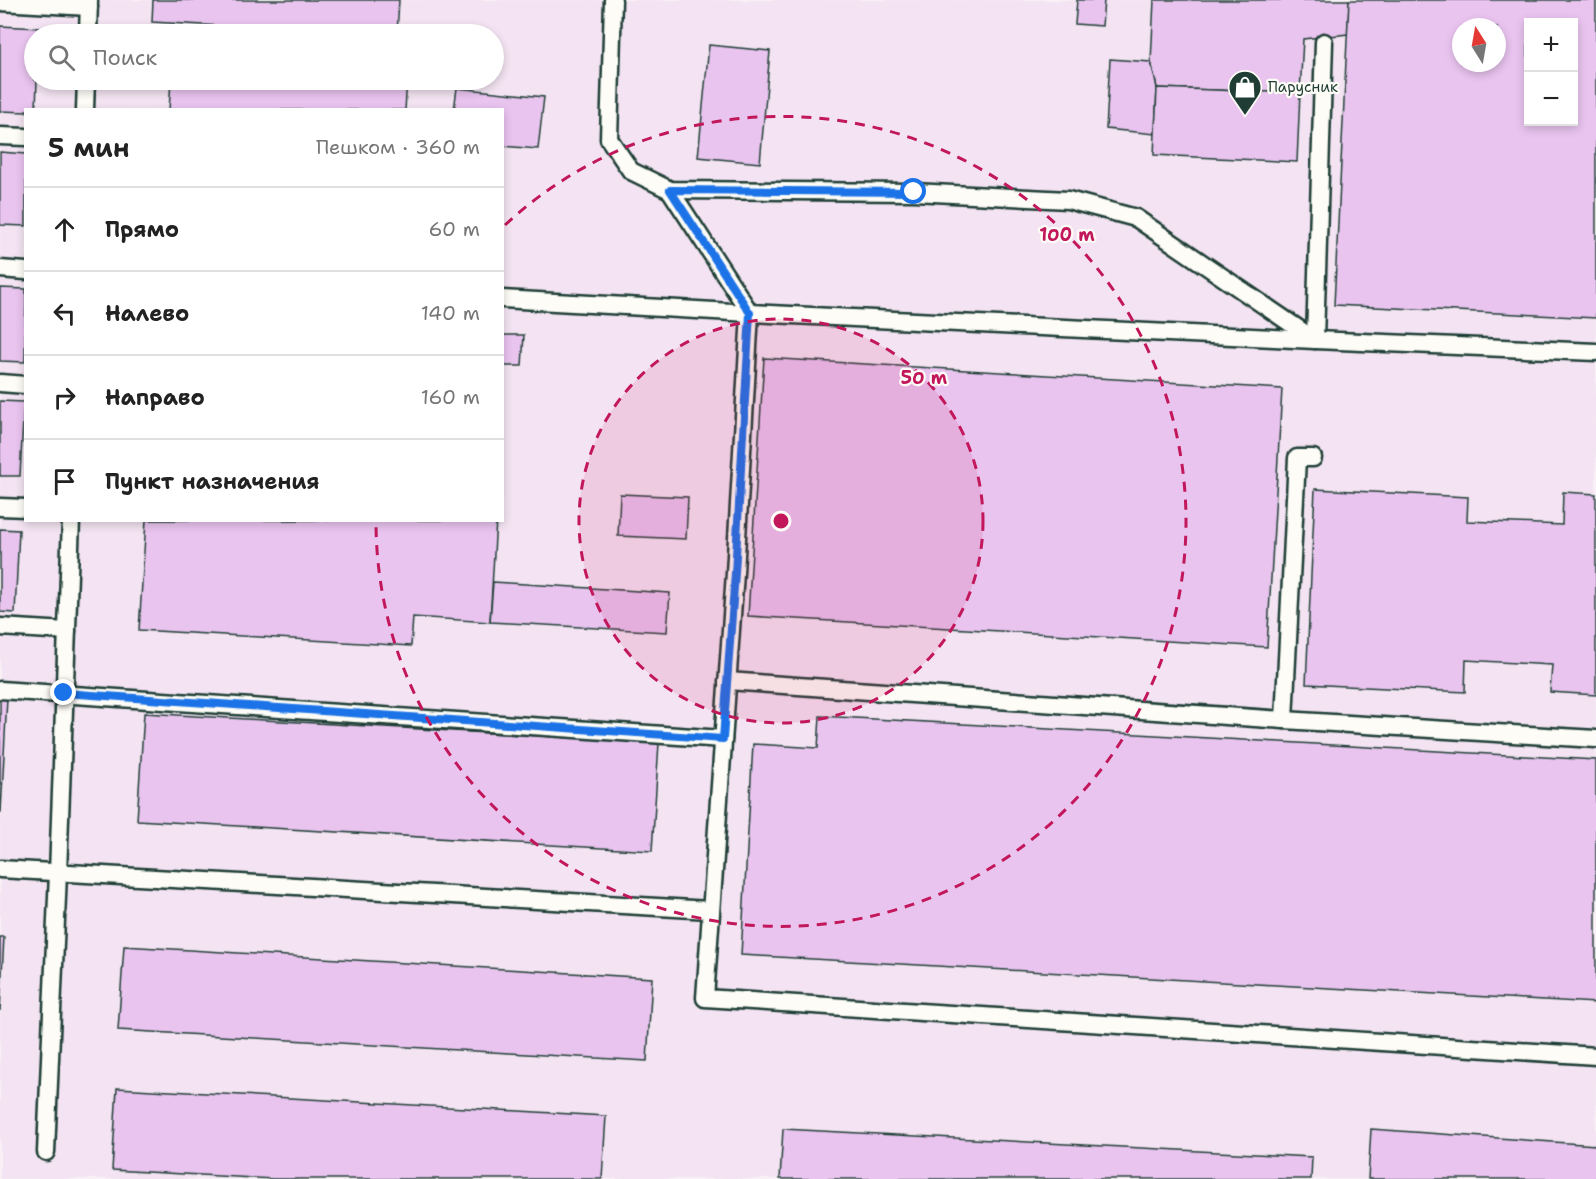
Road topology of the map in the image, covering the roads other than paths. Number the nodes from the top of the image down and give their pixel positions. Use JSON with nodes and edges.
{"nodes":[{"id":1,"x":613,"y":0,"type":"edge"},
{"id":2,"x":0,"y":2,"type":"edge"},
{"id":3,"x":89,"y":3,"type":"edge"},
{"id":4,"x":88,"y":24,"type":"edge"},
{"id":5,"x":1324,"y":42,"type":"dead end"},
{"id":6,"x":86,"y":90,"type":"edge"},
{"id":7,"x":85,"y":108,"type":"edge"},
{"id":8,"x":0,"y":136,"type":"edge"},
{"id":9,"x":24,"y":137,"type":"edge"},
{"id":10,"x":670,"y":190,"type":"junction"},
{"id":11,"x":0,"y":269,"type":"edge"},
{"id":12,"x":24,"y":271,"type":"edge"},
{"id":13,"x":504,"y":299,"type":"edge"},
{"id":14,"x":750,"y":313,"type":"junction"},
{"id":15,"x":1316,"y":340,"type":"junction"},
{"id":16,"x":1596,"y":352,"type":"edge"},
{"id":17,"x":0,"y":383,"type":"edge"},
{"id":18,"x":24,"y":385,"type":"edge"},
{"id":19,"x":1313,"y":458,"type":"dead end"},
{"id":20,"x":0,"y":507,"type":"edge"},
{"id":21,"x":24,"y":508,"type":"edge"},
{"id":22,"x":70,"y":522,"type":"edge"},
{"id":23,"x":0,"y":627,"type":"edge"},
{"id":24,"x":67,"y":631,"type":"junction"},
{"id":25,"x":727,"y":681,"type":"junction"},
{"id":26,"x":0,"y":690,"type":"edge"},
{"id":27,"x":64,"y":693,"type":"junction"},
{"id":28,"x":1284,"y":720,"type":"junction"},
{"id":29,"x":723,"y":739,"type":"junction"},
{"id":30,"x":1596,"y":739,"type":"edge"},
{"id":31,"x":0,"y":869,"type":"edge"},
{"id":32,"x":58,"y":873,"type":"junction"},
{"id":33,"x":710,"y":910,"type":"junction"},
{"id":34,"x":1596,"y":1056,"type":"edge"},
{"id":35,"x":46,"y":1152,"type":"dead end"}],
"edges":[{"from":1,"to":10,"type":"lane"},
{"from":2,"to":3,"type":"lane"},
{"from":3,"to":4,"type":"lane"},
{"from":5,"to":15,"type":"lane"},
{"from":6,"to":7,"type":"lane"},
{"from":8,"to":9,"type":"lane"},
{"from":10,"to":14,"type":"lane"},
{"from":10,"to":15,"type":"lane"},
{"from":11,"to":12,"type":"lane"},
{"from":13,"to":14,"type":"lane"},
{"from":14,"to":15,"type":"lane"},
{"from":14,"to":25,"type":"lane"},
{"from":15,"to":16,"type":"lane"},
{"from":17,"to":18,"type":"lane"},
{"from":19,"to":28,"type":"lane"},
{"from":20,"to":21,"type":"lane"},
{"from":22,"to":24,"type":"lane"},
{"from":23,"to":24,"type":"lane"},
{"from":24,"to":27,"type":"lane"},
{"from":25,"to":28,"type":"lane"},
{"from":25,"to":29,"type":"lane"},
{"from":26,"to":27,"type":"lane"},
{"from":27,"to":29,"type":"lane"},
{"from":27,"to":32,"type":"lane"},
{"from":28,"to":30,"type":"lane"},
{"from":29,"to":33,"type":"lane"},
{"from":31,"to":32,"type":"lane"},
{"from":32,"to":33,"type":"lane"},
{"from":32,"to":35,"type":"lane"},
{"from":33,"to":34,"type":"lane"}]}
